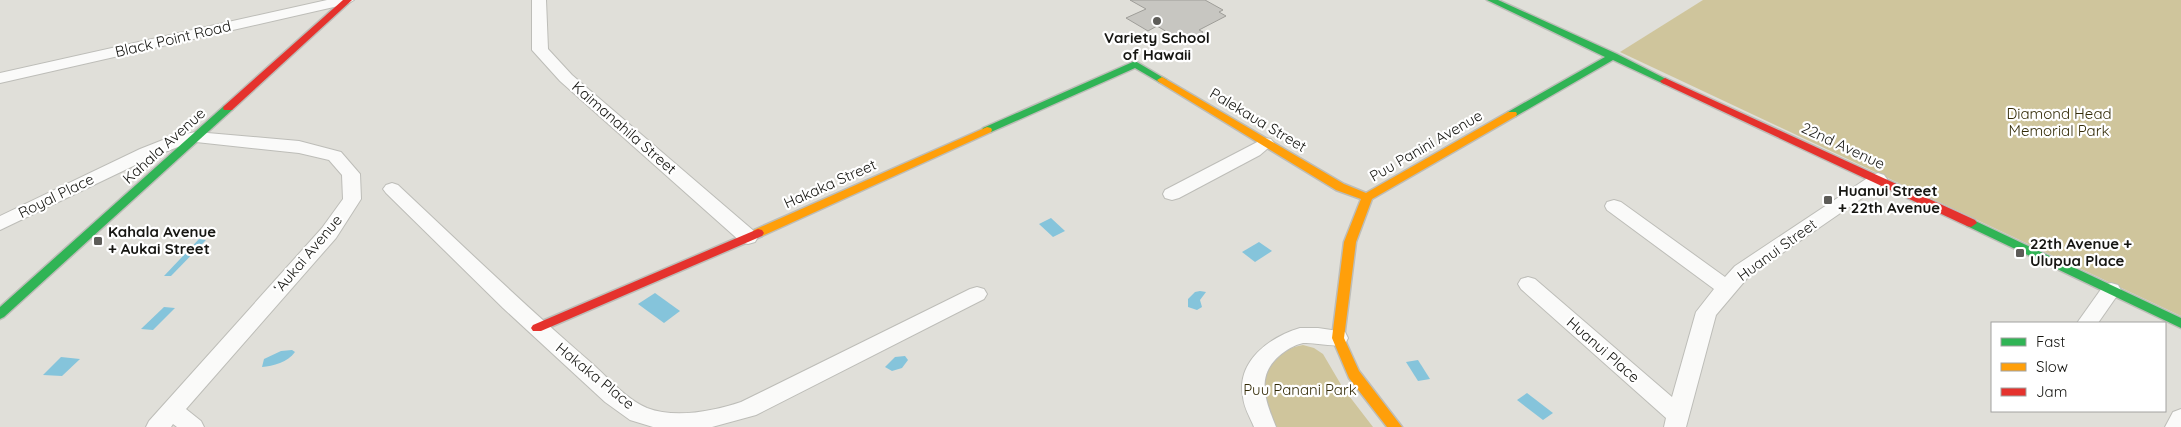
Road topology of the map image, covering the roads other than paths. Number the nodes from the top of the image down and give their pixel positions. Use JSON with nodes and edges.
{"nodes":[{"id":1,"x":348,"y":0,"type":"edge"},
{"id":2,"x":540,"y":0,"type":"edge"},
{"id":3,"x":1491,"y":0,"type":"edge"},
{"id":4,"x":1614,"y":56,"type":"junction"},
{"id":5,"x":1135,"y":64,"type":"joint"},
{"id":6,"x":0,"y":78,"type":"edge"},
{"id":7,"x":196,"y":137,"type":"junction"},
{"id":8,"x":1266,"y":143,"type":"junction"},
{"id":9,"x":1878,"y":179,"type":"junction"},
{"id":10,"x":392,"y":189,"type":"dead end"},
{"id":11,"x":1172,"y":194,"type":"dead end"},
{"id":12,"x":1367,"y":197,"type":"junction"},
{"id":13,"x":1614,"y":206,"type":"dead end"},
{"id":14,"x":0,"y":224,"type":"edge"},
{"id":15,"x":748,"y":238,"type":"junction"},
{"id":16,"x":1528,"y":284,"type":"dead end"},
{"id":17,"x":1727,"y":288,"type":"junction"},
{"id":18,"x":2111,"y":290,"type":"junction"},
{"id":19,"x":977,"y":294,"type":"dead end"},
{"id":20,"x":0,"y":314,"type":"edge"},
{"id":21,"x":2088,"y":322,"type":"edge"},
{"id":22,"x":2181,"y":323,"type":"edge"},
{"id":23,"x":537,"y":328,"type":"junction"},
{"id":24,"x":1338,"y":338,"type":"junction"},
{"id":25,"x":172,"y":410,"type":"junction"},
{"id":26,"x":2181,"y":418,"type":"edge"},
{"id":27,"x":1677,"y":422,"type":"edge"},
{"id":28,"x":157,"y":427,"type":"edge"},
{"id":29,"x":193,"y":427,"type":"edge"},
{"id":30,"x":1265,"y":427,"type":"edge"},
{"id":31,"x":1395,"y":427,"type":"edge"},
{"id":32,"x":2176,"y":427,"type":"edge"}],
"edges":[{"from":1,"to":6,"type":"street","name":"Black Point Road"},
{"from":1,"to":7,"type":"street","name":"Kahala Avenue"},
{"from":2,"to":15,"type":"street","name":"Kaimanahila Street"},
{"from":3,"to":4,"type":"street","name":"22nd Avenue"},
{"from":4,"to":9,"type":"street","name":"22nd Avenue"},
{"from":4,"to":12,"type":"street","name":"Puu Panini Avenue"},
{"from":5,"to":8,"type":"street","name":"Palekaua Street"},
{"from":5,"to":15,"type":"street","name":"Hakaka Street"},
{"from":7,"to":14,"type":"street","name":"Royal Place"},
{"from":7,"to":20,"type":"street","name":"Kahala Avenue"},
{"from":7,"to":25,"type":"street","name":"ʻAukai Avenue"},
{"from":8,"to":11,"type":"street"},
{"from":8,"to":12,"type":"street","name":"Palekaua Street"},
{"from":9,"to":17,"type":"street","name":"Huanui Street"},
{"from":9,"to":18,"type":"street","name":"22nd Avenue"},
{"from":10,"to":23,"type":"street","name":"Hakaka Place"},
{"from":12,"to":24,"type":"street","name":"Puu Panini Avenue"},
{"from":13,"to":17,"type":"street"},
{"from":15,"to":23,"type":"street","name":"Hakaka Street"},
{"from":16,"to":27,"type":"street","name":"Huanui Place"},
{"from":17,"to":27,"type":"street","name":"Huanui Street"},
{"from":18,"to":21,"type":"street"},
{"from":18,"to":22,"type":"street","name":"22nd Avenue"},
{"from":19,"to":23,"type":"street","name":"Hakaka Place"},
{"from":24,"to":30,"type":"street"},
{"from":24,"to":31,"type":"street"},
{"from":25,"to":28,"type":"street","name":"ʻAukai Avenue"},
{"from":25,"to":29,"type":"street"},
{"from":26,"to":32,"type":"street"}]}
